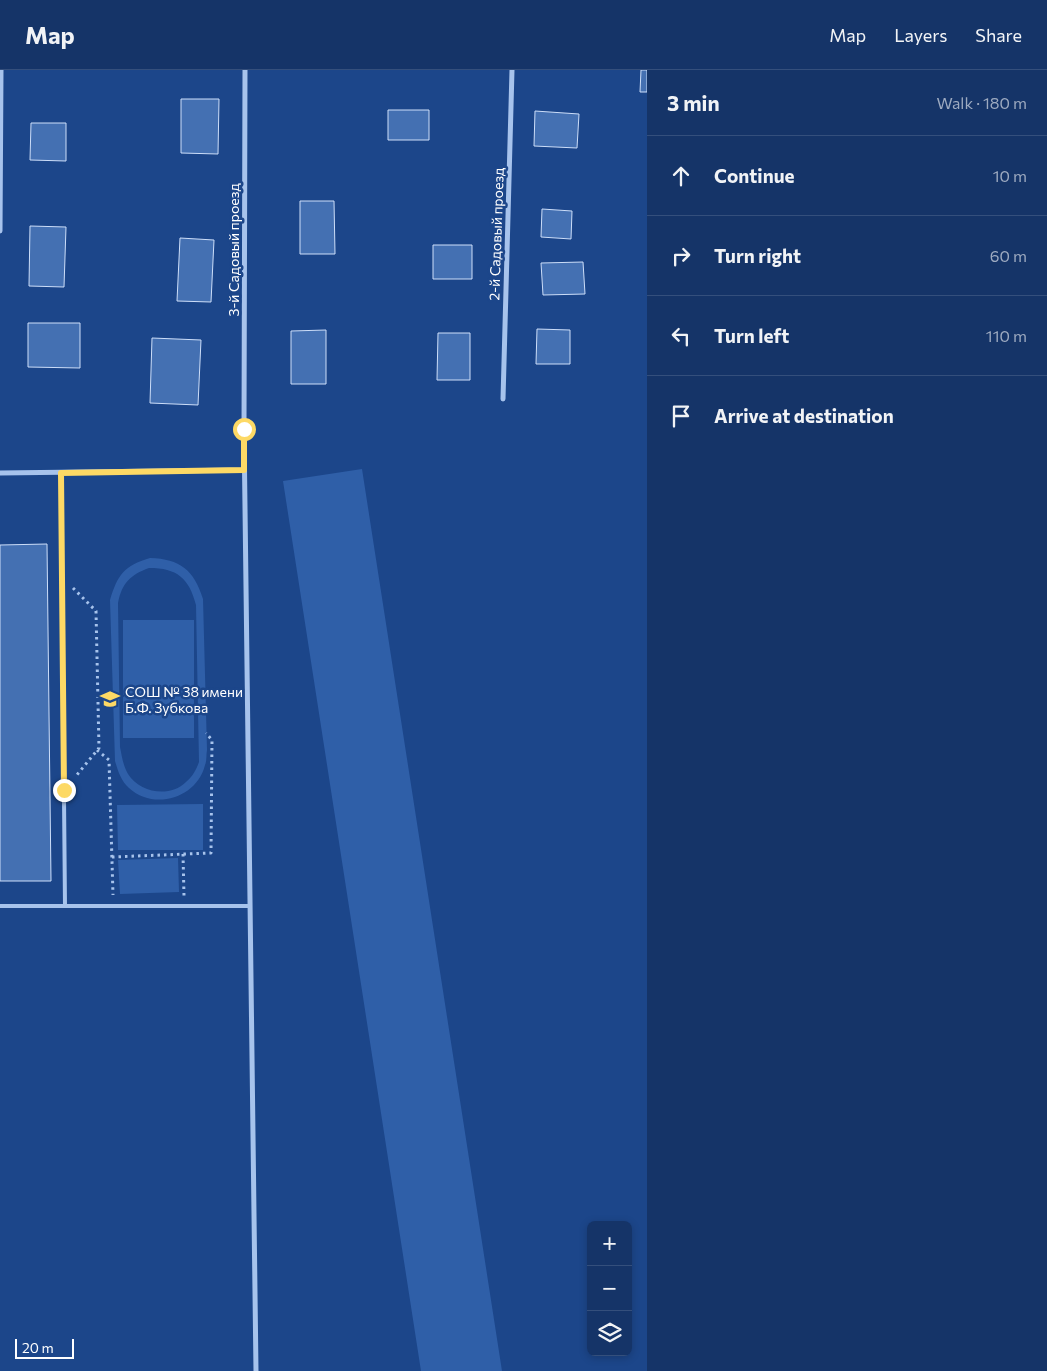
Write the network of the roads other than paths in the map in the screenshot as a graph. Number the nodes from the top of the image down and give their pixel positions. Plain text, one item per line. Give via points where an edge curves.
1 (2, 70) edge
2 (245, 70) edge
3 (512, 70) edge
4 (0, 231) edge
5 (503, 400) dead end
6 (244, 470) junction
7 (61, 473) junction
8 (0, 474) edge
9 (0, 906) edge
10 (65, 906) junction
11 (250, 906) junction
12 (256, 1371) edge

1 - 4 street
2 - 6 street, 3-й Садовый проезд
3 - 5 street, 2-й Садовый проезд
6 - 7 street
6 - 11 street, 3-й Садовый проезд
7 - 8 street
7 - 10 lane
9 - 10 lane
10 - 11 lane
11 - 12 street, 3-й Садовый проезд

